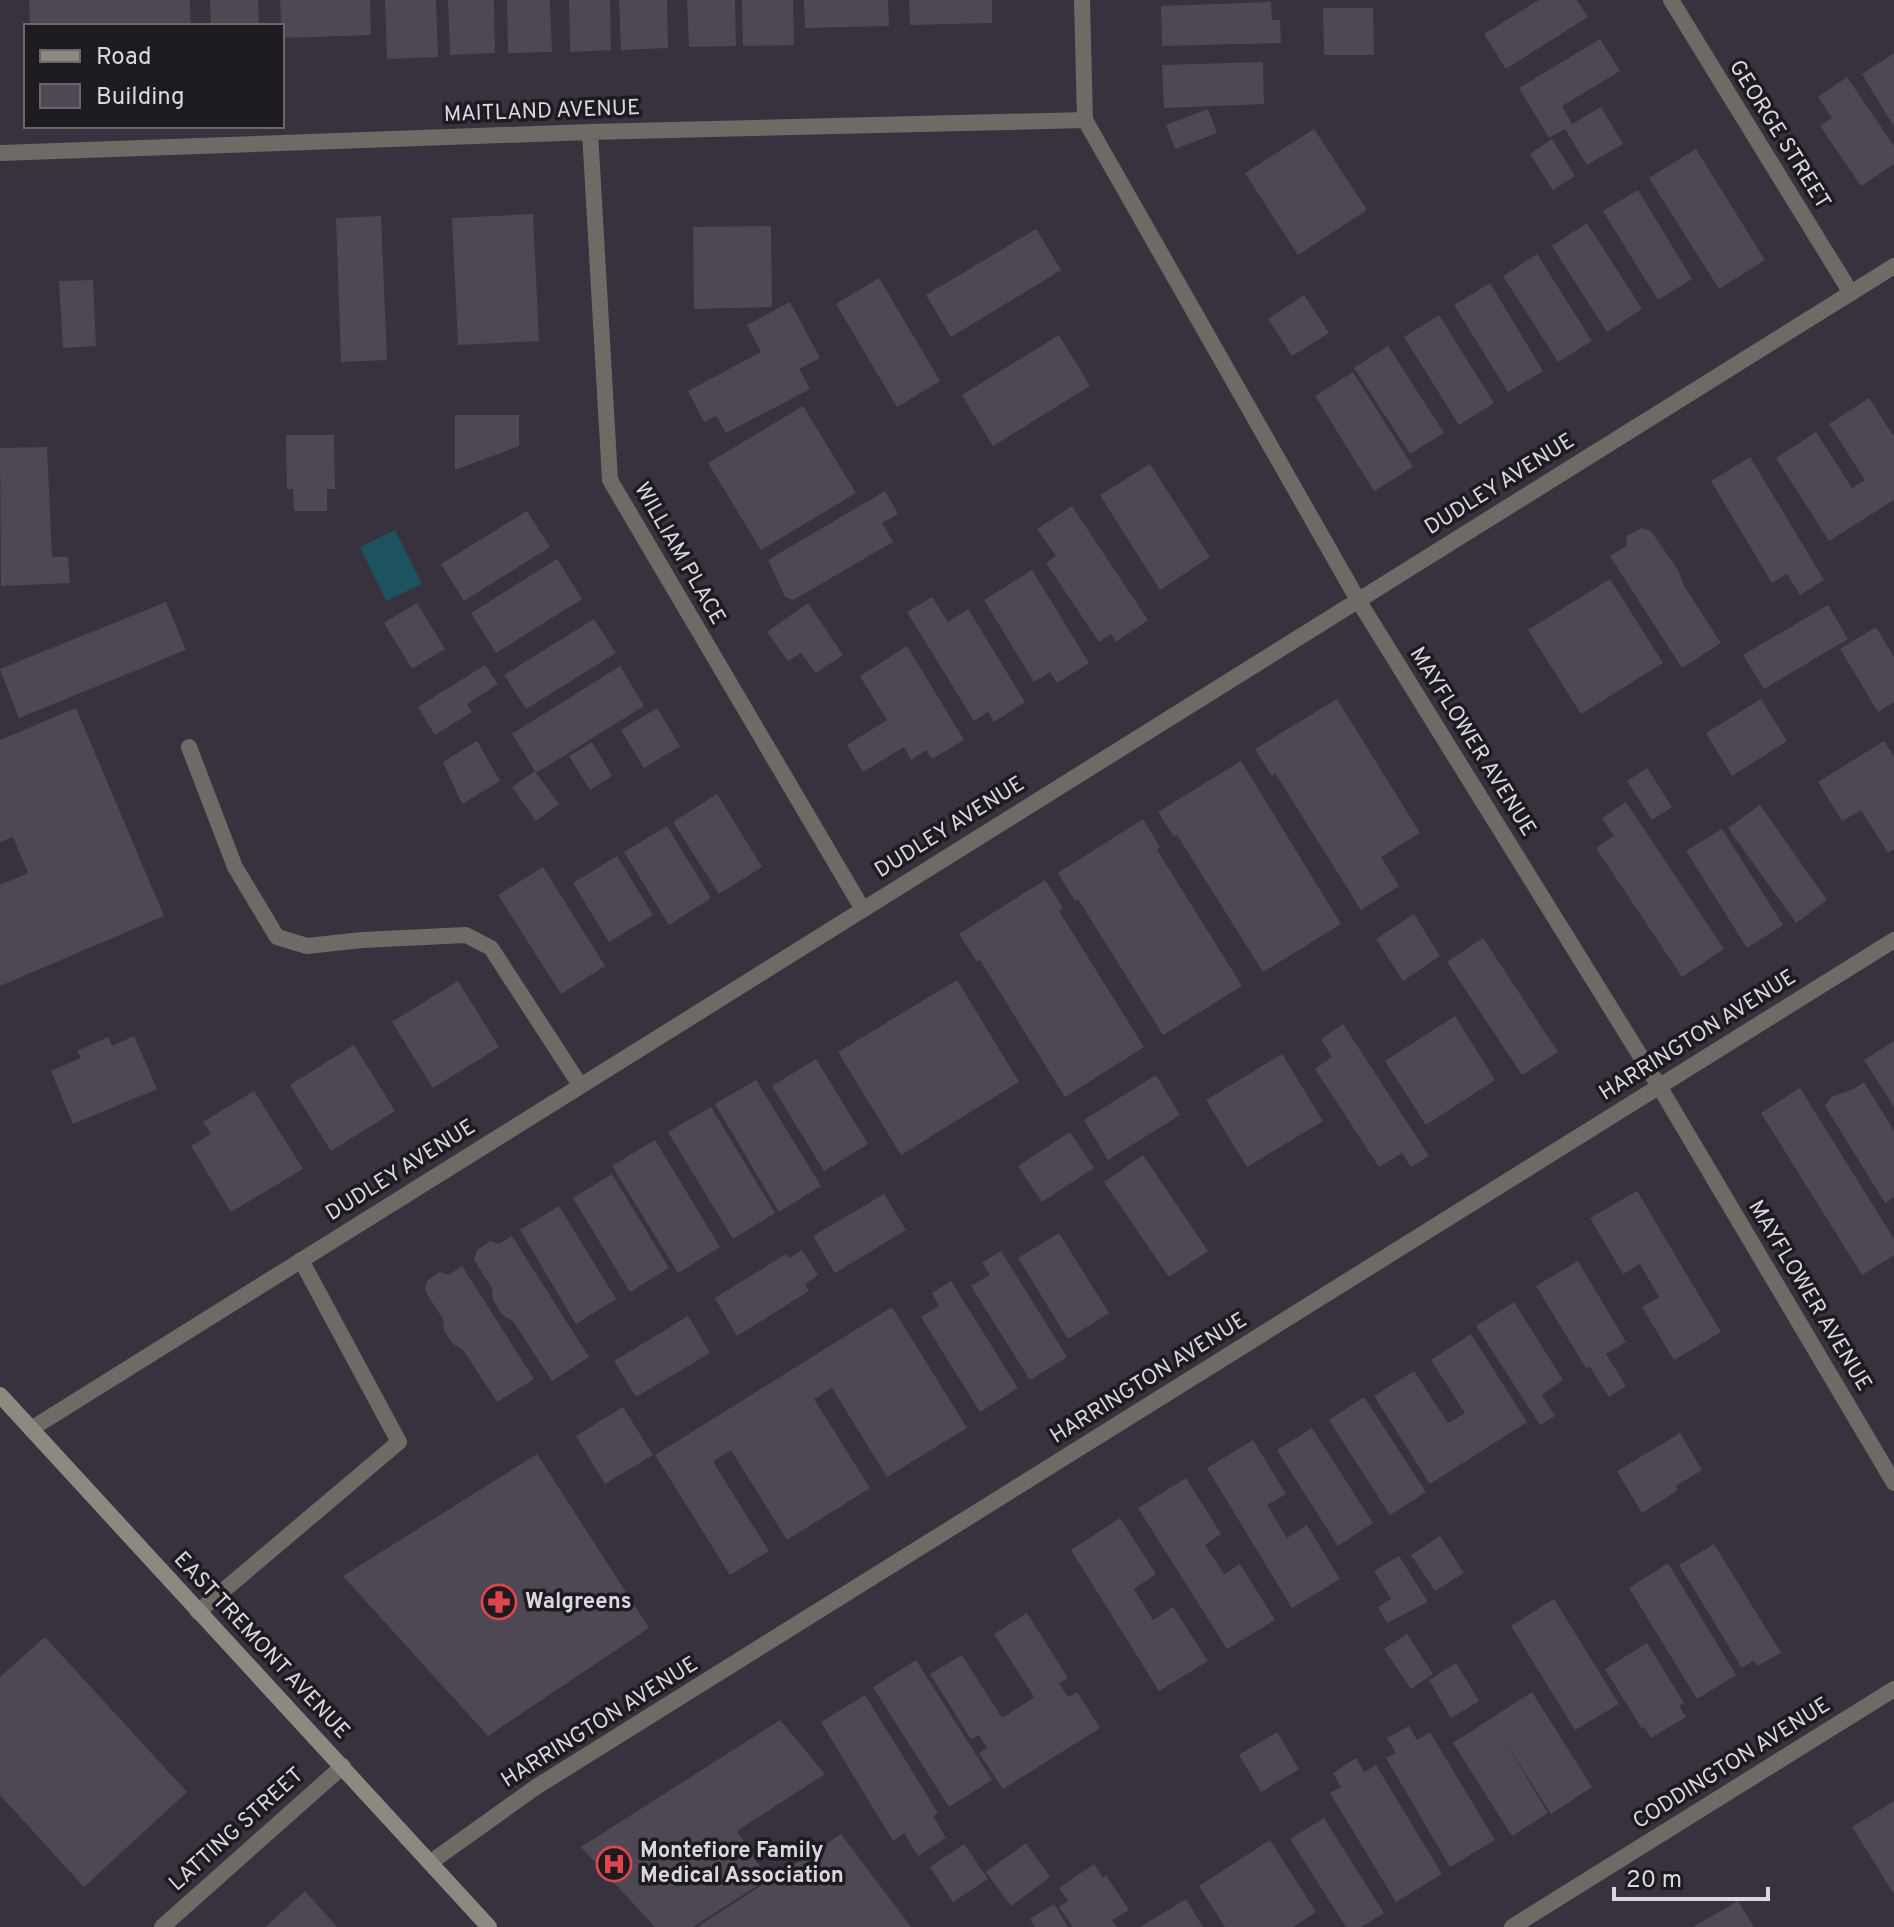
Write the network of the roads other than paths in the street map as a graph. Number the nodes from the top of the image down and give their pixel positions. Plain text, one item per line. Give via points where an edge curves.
1 (1082, 0) edge
2 (1671, 0) edge
3 (1085, 120) junction
4 (590, 132) junction
5 (0, 153) edge
6 (1894, 266) edge
7 (1851, 293) junction
8 (1358, 600) junction
9 (189, 747) dead end
10 (862, 908) junction
11 (1894, 940) edge
12 (580, 1085) junction
13 (1659, 1086) junction
14 (301, 1260) junction
15 (0, 1395) edge
16 (31, 1429) junction
17 (1894, 1483) edge
18 (198, 1612) junction
19 (1894, 1689) edge
20 (343, 1766) junction
21 (431, 1862) junction
22 (162, 1927) edge
23 (489, 1927) edge
24 (1512, 1927) edge

1 - 3 street, MAYFLOWER AVENUE
2 - 7 street, GEORGE STREET
3 - 4 street, MAITLAND AVENUE
3 - 8 street, MAYFLOWER AVENUE
4 - 5 street, MAITLAND AVENUE
4 - 10 street, WILLIAM PLACE via 610,480
6 - 7 street, DUDLEY AVENUE
7 - 8 street, DUDLEY AVENUE
8 - 10 street, DUDLEY AVENUE
8 - 13 street, MAYFLOWER AVENUE
9 - 12 street via 235,867 277,937 307,946 466,935 491,948
10 - 12 street, DUDLEY AVENUE
11 - 13 street, HARRINGTON AVENUE
12 - 14 street, DUDLEY AVENUE
13 - 17 street, MAYFLOWER AVENUE
13 - 21 street, HARRINGTON AVENUE via 536,1787
14 - 16 street, DUDLEY AVENUE
14 - 18 street via 399,1442
15 - 16 main road, EAST TREMONT AVENUE
16 - 18 main road, EAST TREMONT AVENUE
18 - 20 main road, EAST TREMONT AVENUE
19 - 24 street, CODDINGTON AVENUE
20 - 21 main road, EAST TREMONT AVENUE
20 - 22 street, LATTING STREET
21 - 23 main road, EAST TREMONT AVENUE

